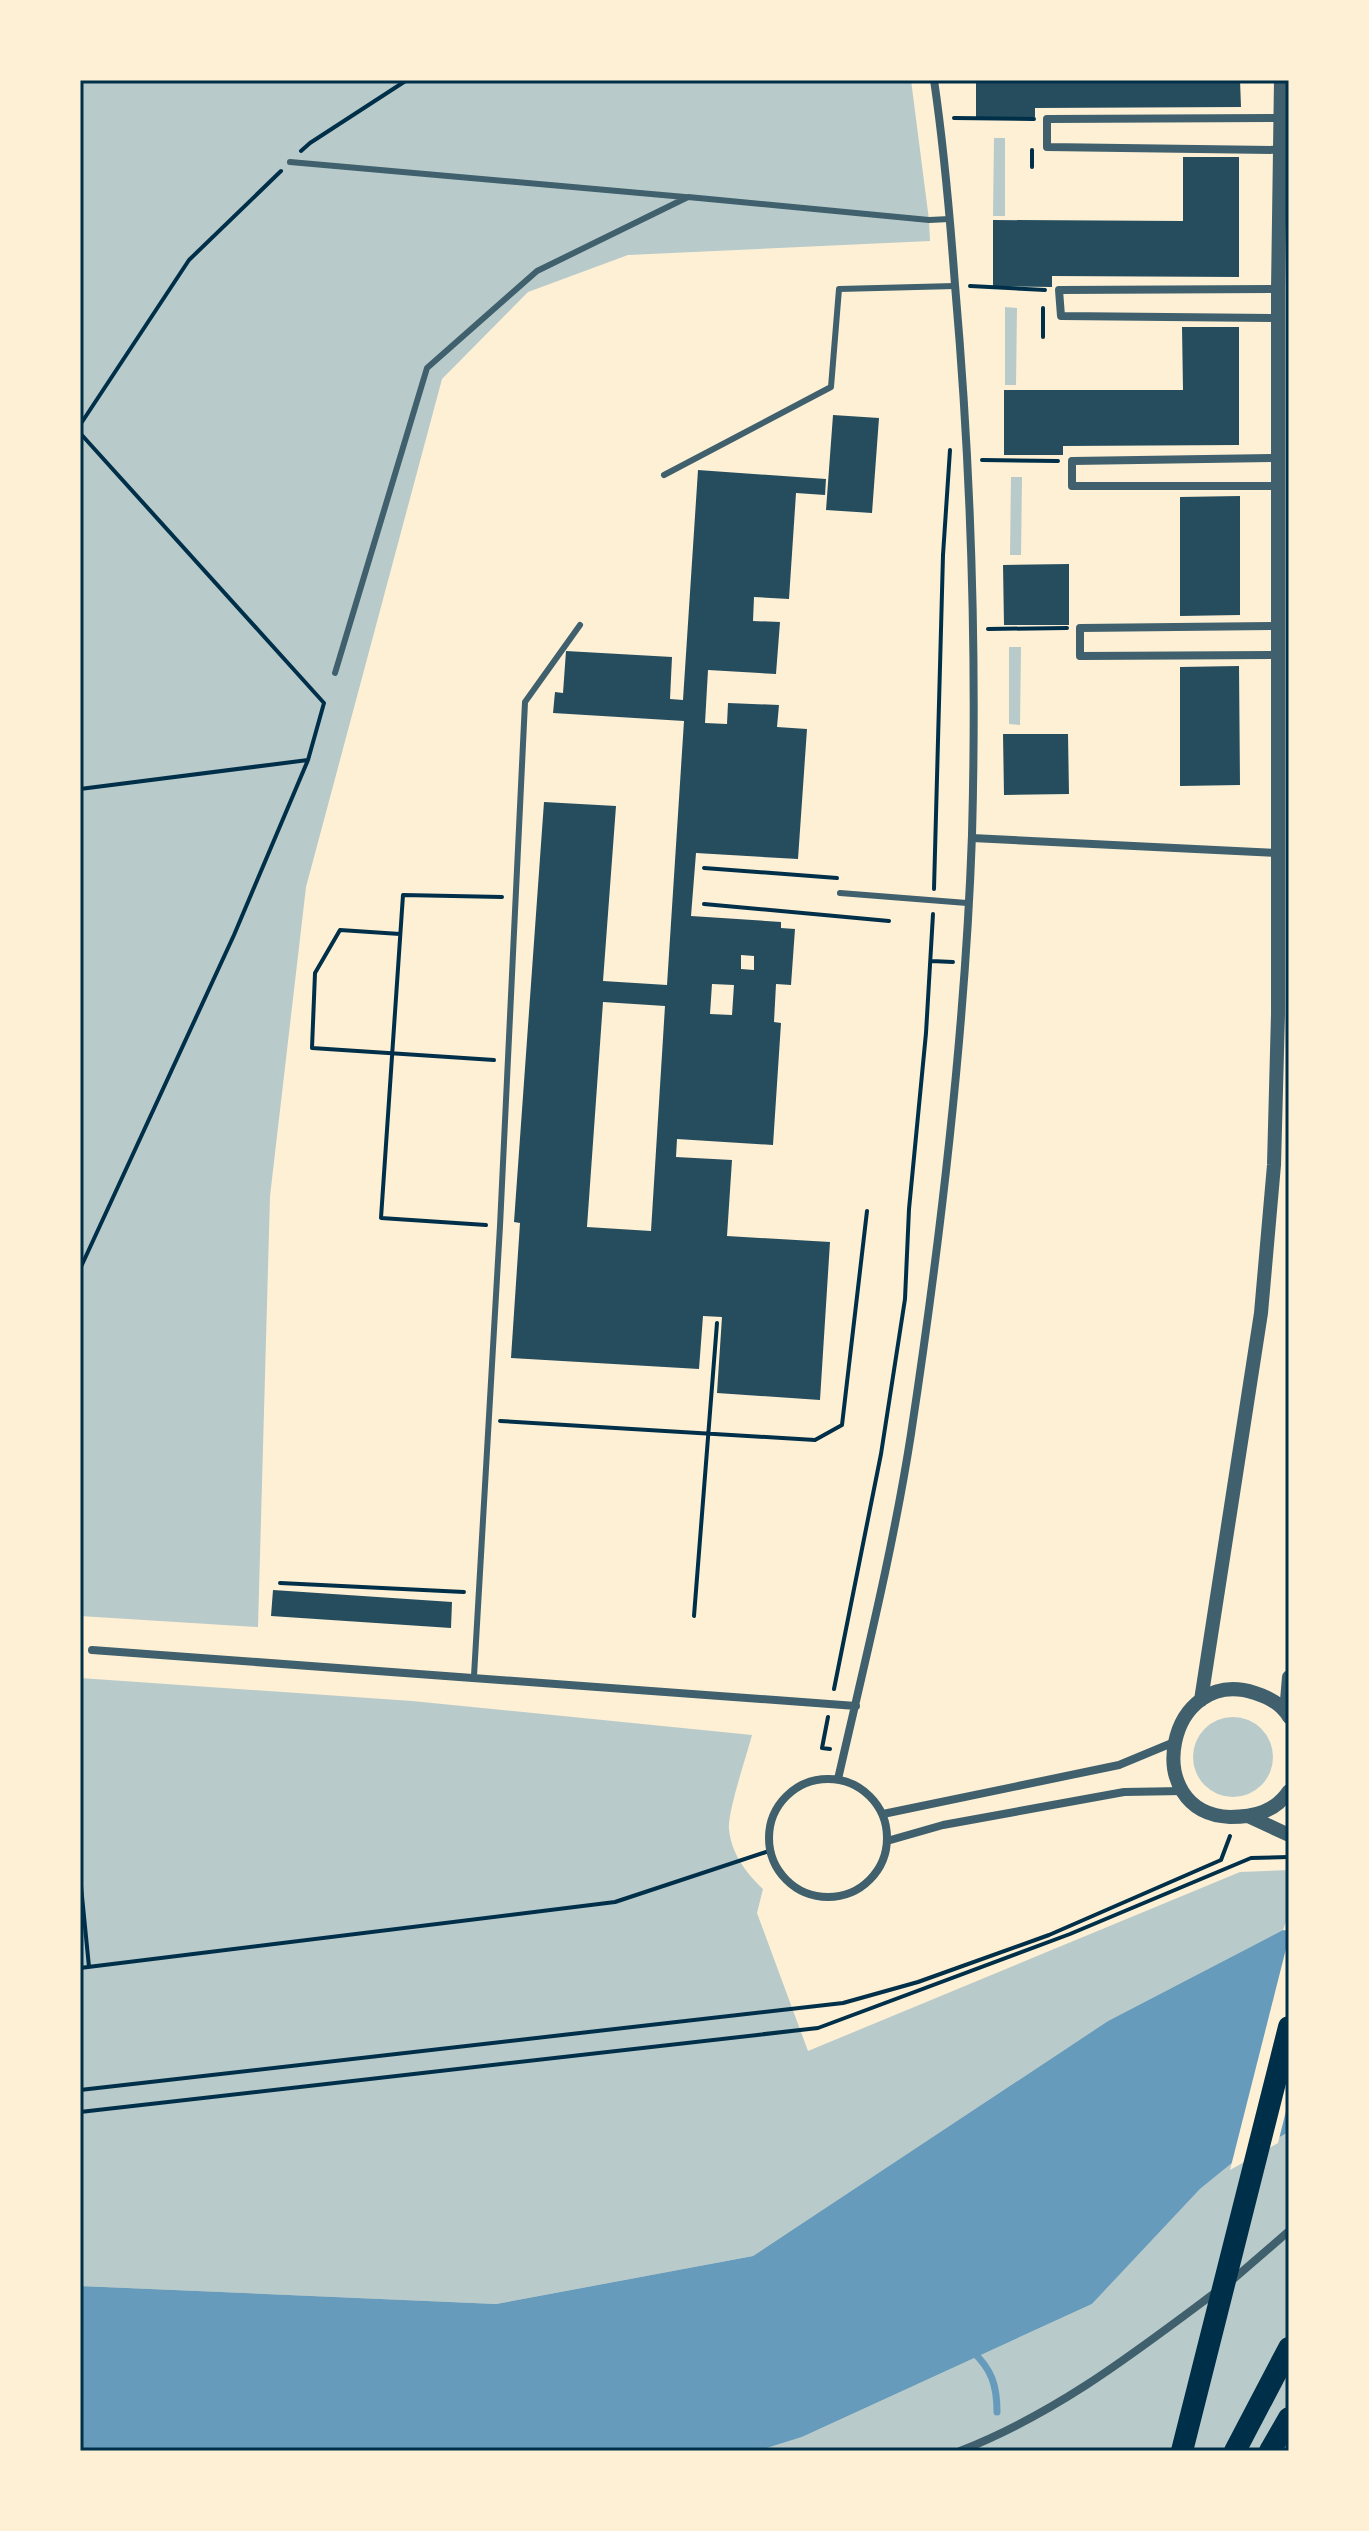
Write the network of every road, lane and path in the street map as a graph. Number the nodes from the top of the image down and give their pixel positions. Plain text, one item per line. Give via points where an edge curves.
1 (407, 80) edge
2 (934, 80) edge
3 (1281, 80) edge
4 (940, 118) junction
5 (1281, 118) junction
6 (1047, 119) junction
7 (1281, 150) junction
8 (290, 162) junction
9 (688, 197) junction
10 (950, 219) junction
11 (955, 286) junction
12 (1278, 289) junction
13 (1059, 290) junction
14 (1043, 305) dead end
15 (1279, 318) junction
16 (1043, 337) dead end
17 (80, 425) edge
18 (80, 433) edge
19 (950, 447) dead end
20 (1278, 458) junction
21 (968, 459) junction
22 (1072, 461) junction
23 (664, 475) dead end
24 (1278, 486) junction
25 (580, 625) dead end
26 (1279, 626) junction
27 (1080, 628) junction
28 (974, 629) junction
29 (1279, 655) junction
30 (335, 673) dead end
31 (308, 760) junction
32 (80, 789) edge
33 (1289, 829) edge
34 (972, 838) junction
35 (1277, 853) junction
36 (704, 868) dead end
37 (1289, 874) edge
38 (841, 878) dead end
39 (840, 893) dead end
40 (516, 898) junction
41 (934, 900) junction
42 (967, 903) junction
43 (704, 904) dead end
44 (889, 921) dead end
45 (401, 934) junction
46 (931, 961) junction
47 (964, 963) junction
48 (392, 1054) junction
49 (508, 1060) junction
50 (867, 1211) dead end
51 (500, 1226) junction
52 (80, 1269) edge
53 (717, 1323) dead end
54 (488, 1420) junction
55 (708, 1435) junction
56 (280, 1583) dead end
57 (479, 1593) junction
58 (694, 1616) dead end
59 (92, 1650) dead end
60 (474, 1676) junction
61 (1289, 1677) edge
62 (1201, 1700) junction
63 (831, 1704) junction
64 (856, 1706) junction
65 (1288, 1714) edge
66 (1172, 1743) junction
67 (844, 1752) junction
68 (838, 1779) junction
69 (1183, 1791) junction
70 (1289, 1791) edge
71 (883, 1814) junction
72 (1250, 1817) junction
73 (1270, 1826) junction
74 (1221, 1834) dead end
75 (1289, 1835) edge
76 (1230, 1836) junction
77 (887, 1841) junction
78 (769, 1851) junction
79 (1289, 1857) edge
80 (80, 1876) edge
81 (89, 1967) junction
82 (80, 1968) edge
83 (1289, 2027) edge
84 (80, 2090) edge
85 (80, 2112) edge
86 (1289, 2231) edge
87 (1289, 2348) edge
88 (1289, 2418) edge
89 (960, 2451) edge
90 (1182, 2451) edge
91 (1235, 2451) edge
92 (1270, 2451) edge

1 - 8 path via 310,143
2 - 4 street
3 - 5 street
4 - 6 path
4 - 10 street
5 - 6 street
5 - 7 street
6 - 7 street via 1047,147
7 - 12 street
8 - 9 lane
8 - 17 path via 189,260
9 - 10 lane
9 - 30 lane via 537,271 427,368
10 - 11 street
11 - 13 path
11 - 21 street
11 - 23 lane via 839,289 831,387
12 - 13 street
12 - 15 street
13 - 15 street via 1061,316
14 - 16 path
15 - 20 street
18 - 31 path via 324,703
19 - 41 path
20 - 22 street
20 - 24 street
21 - 22 path
21 - 28 street
22 - 24 street via 1072,486
24 - 26 street
25 - 40 lane via 525,702
26 - 27 street
26 - 29 street
27 - 28 path
27 - 29 street via 1080,656
28 - 34 street
29 - 35 street
31 - 32 path
31 - 52 path via 234,935
33 - 35 street
34 - 35 street
34 - 42 street
35 - 37 street
35 - 62 street via 1274,1165 1261,1313
36 - 38 path
39 - 41 lane
40 - 45 path via 403,895
40 - 49 lane
41 - 42 lane
41 - 46 path
42 - 47 street
43 - 44 path
45 - 48 path
45 - 48 path via 340,930 315,973 312,1048
46 - 47 path
46 - 63 path via 905,1299 881,1454
47 - 64 street via 949,1148 910,1437
48 - 49 path
48 - 51 path via 381,1218
49 - 51 lane
50 - 55 path via 842,1425 815,1440
51 - 54 lane
53 - 55 path
54 - 55 path
54 - 57 lane
55 - 58 path
56 - 57 path
57 - 60 lane
59 - 60 street
60 - 63 street
61 - 65 street
62 - 65 street via 1223,1691 1246,1690 1268,1697
62 - 66 street via 1182,1718
63 - 64 street
63 - 67 path via 822,1748
64 - 67 street
66 - 69 street via 1173,1768
66 - 71 street via 1119,1765
67 - 68 street
68 - 71 street via 865,1791
68 - 78 street via 815,1779 793,1788 777,1805 768,1827
69 - 72 street via 1217,1816
69 - 77 street via 1124,1792 943,1825
70 - 72 street via 1269,1810
71 - 77 street
72 - 73 street
73 - 75 street
73 - 76 path
74 - 76 path
76 - 84 path via 1221,1860 1064,1929 843,2003
77 - 78 street via 881,1864 866,1883 845,1895 821,1897 798,1890 780,1874
78 - 81 path via 615,1902
79 - 85 path via 1251,1858 1070,1934 818,2028
80 - 81 path
81 - 82 path
83 - 90 highway
86 - 89 street via 1220,2290 1072,2397
87 - 91 highway
88 - 92 highway

